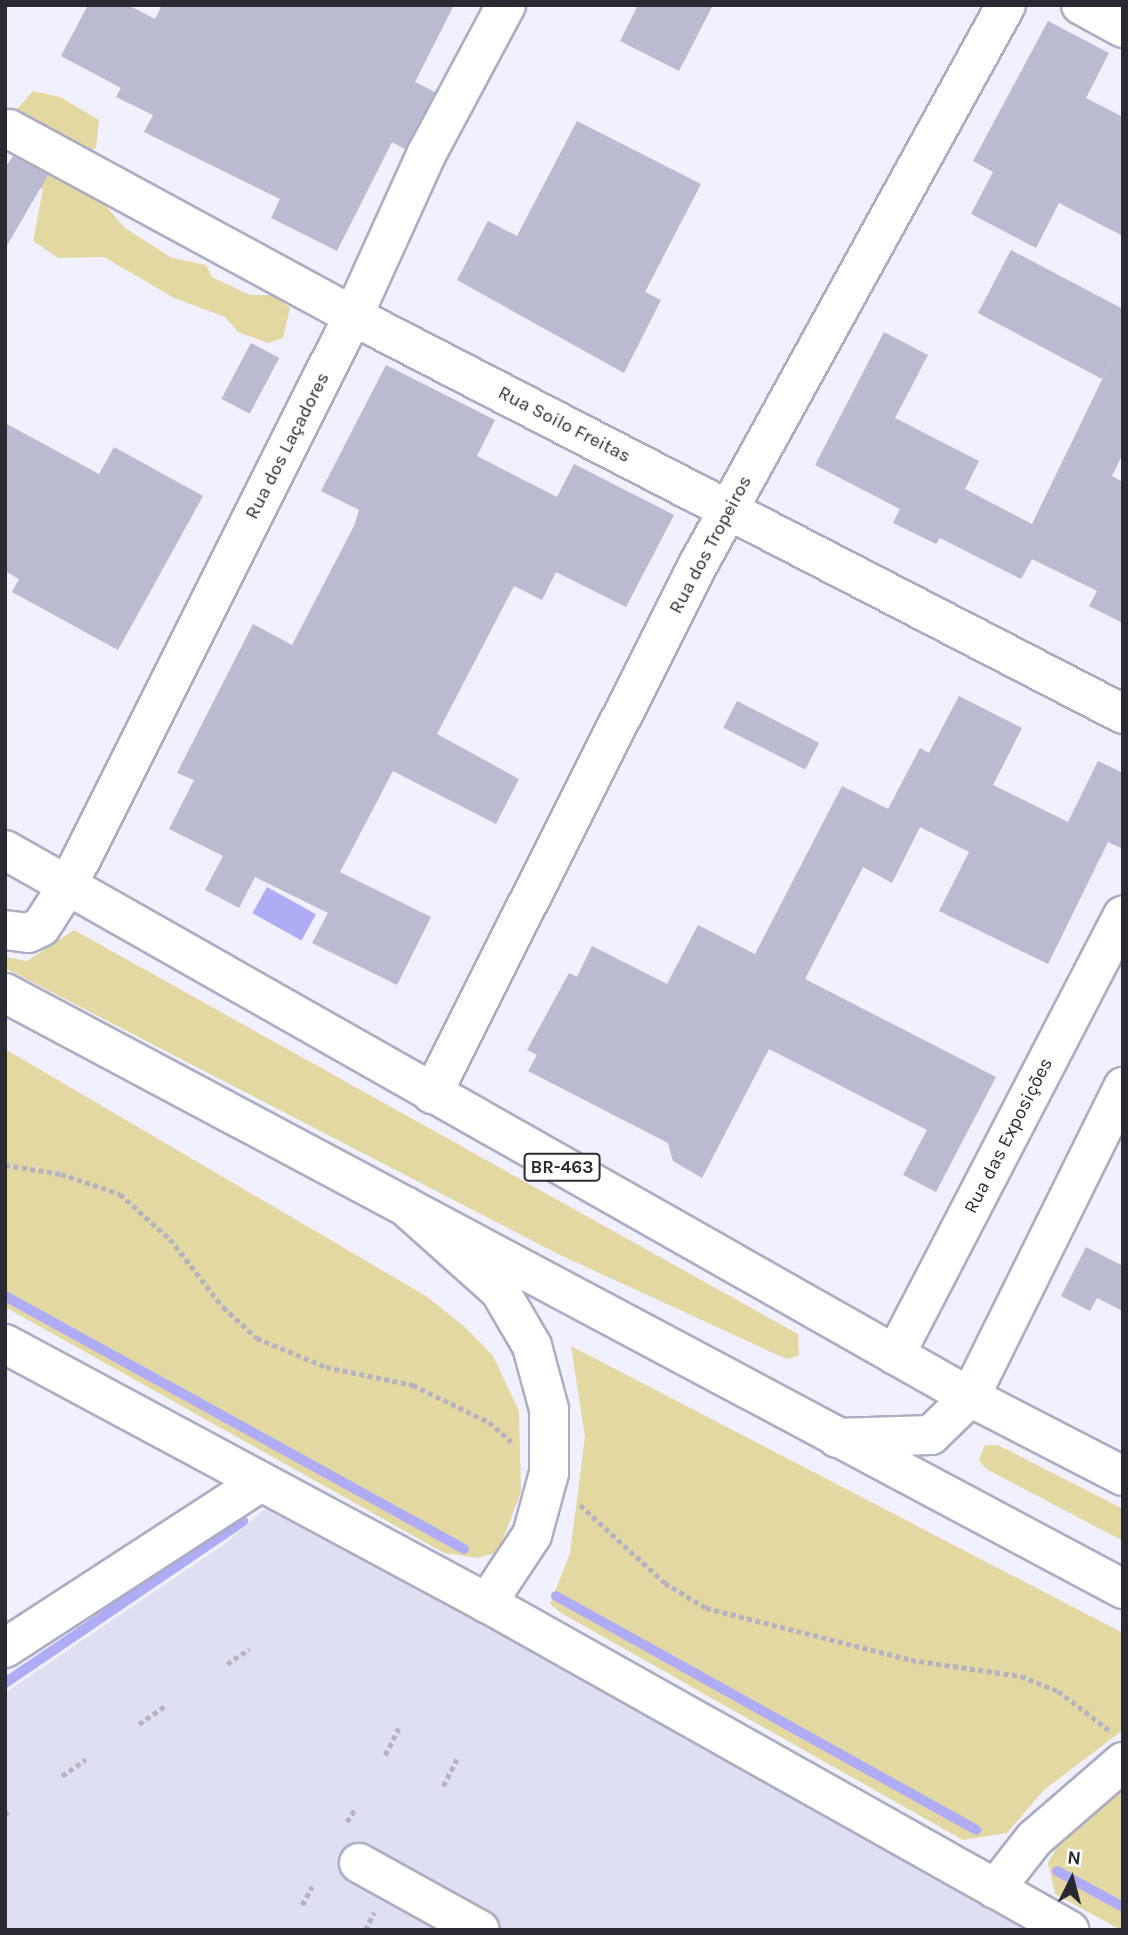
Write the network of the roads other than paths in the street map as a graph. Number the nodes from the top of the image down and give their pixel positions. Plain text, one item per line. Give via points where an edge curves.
1 (506, 5) edge
2 (1006, 5) edge
3 (1081, 5) edge
4 (1123, 28) edge
5 (9, 129) dead end
6 (353, 316) junction
7 (730, 511) junction
8 (1123, 714) edge
9 (5, 850) edge
10 (68, 885) junction
11 (1123, 916) edge
12 (5, 930) edge
13 (5, 993) edge
14 (1123, 1087) edge
15 (432, 1094) junction
16 (405, 1206) junction
17 (5, 1344) edge
18 (895, 1355) junction
19 (970, 1397) junction
20 (828, 1437) junction
21 (1123, 1476) edge
22 (261, 1482) junction
23 (1123, 1589) edge
24 (487, 1604) junction
25 (5, 1648) edge
26 (1123, 1762) edge
27 (359, 1863) dead end
28 (995, 1889) junction
29 (480, 1930) edge
30 (1069, 1930) edge

1 - 6 main road, Rua dos Laçadores via 427,153
2 - 7 main road, Rua dos Tropeiros
3 - 4 main road
5 - 6 main road, Rua Soilo Freitas
6 - 7 main road, Rua Soilo Freitas
6 - 10 main road, Rua dos Laçadores
7 - 8 main road, Rua Soilo Freitas
7 - 15 main road, Rua dos Tropeiros
9 - 10 main road, BR-463
10 - 12 main road, Rua dos Laçadores via 41,927 28,933
10 - 15 main road, BR-463
11 - 18 main road, Rua das Exposições
13 - 16 main road
14 - 19 main road
15 - 18 main road, BR-463
16 - 20 main road
16 - 24 main road via 500,1291 532,1346 549,1409 549,1473 532,1535
17 - 22 main road
18 - 19 main road, BR-463
19 - 20 main road via 931,1435
19 - 21 main road, BR-463
20 - 23 main road
22 - 24 main road
22 - 25 main road
24 - 28 main road
26 - 28 main road via 1090,1784 1034,1839
27 - 29 main road
28 - 30 main road

